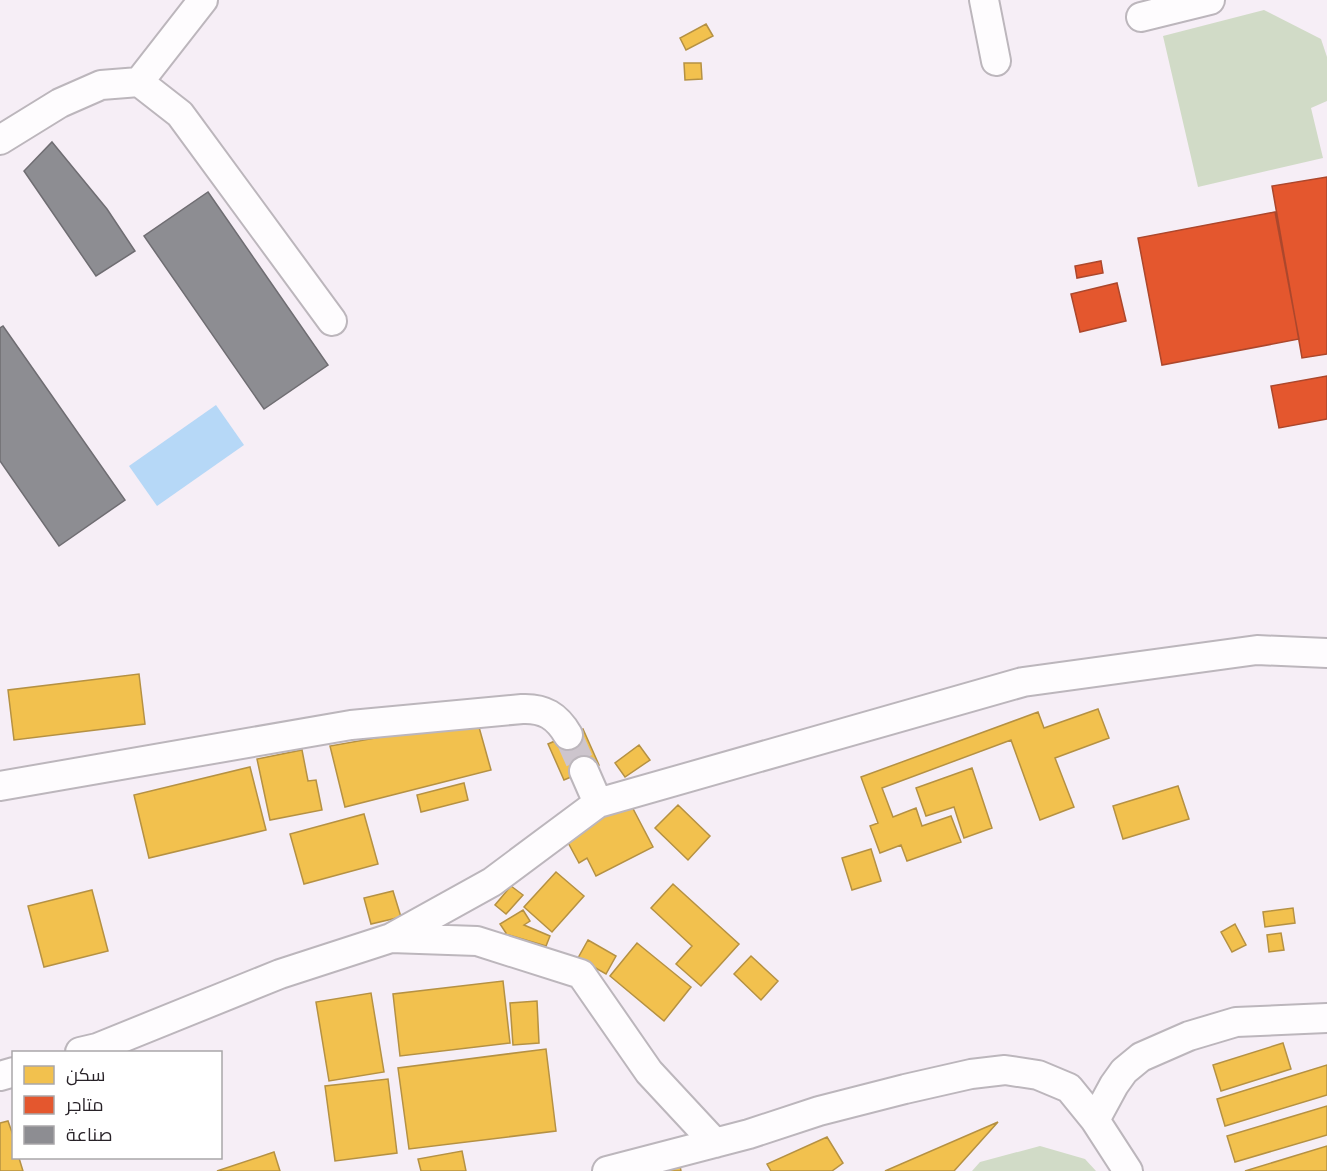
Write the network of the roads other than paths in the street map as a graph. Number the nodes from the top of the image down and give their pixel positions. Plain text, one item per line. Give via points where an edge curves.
1 (203, 0) edge
2 (984, 0) edge
3 (1210, 0) edge
4 (1141, 17) dead end
5 (996, 61) dead end
6 (139, 82) junction
7 (0, 140) edge
8 (332, 321) dead end
9 (1327, 653) edge
10 (568, 735) tunnel mouth
11 (584, 771) tunnel mouth
12 (0, 786) edge
13 (598, 803) junction
14 (391, 938) junction
15 (1327, 1018) edge
16 (87, 1051) edge
17 (1095, 1120) junction
18 (715, 1143) junction
19 (607, 1171) edge
20 (1128, 1171) edge

1 - 6 street
2 - 5 street
3 - 4 street
6 - 7 street via 101,85 60,103
6 - 8 street via 180,114
9 - 13 street via 1257,650 1023,682
10 - 12 street via 550,714 537,708 522,709 351,725
11 - 13 street
13 - 14 street via 492,882
14 - 16 street via 280,974
14 - 18 street via 477,941 581,974 649,1072
15 - 17 street via 1236,1022 1141,1057 1124,1071
17 - 18 street via 1069,1088 1038,1075 1005,1070 905,1089
17 - 20 street
18 - 19 street

